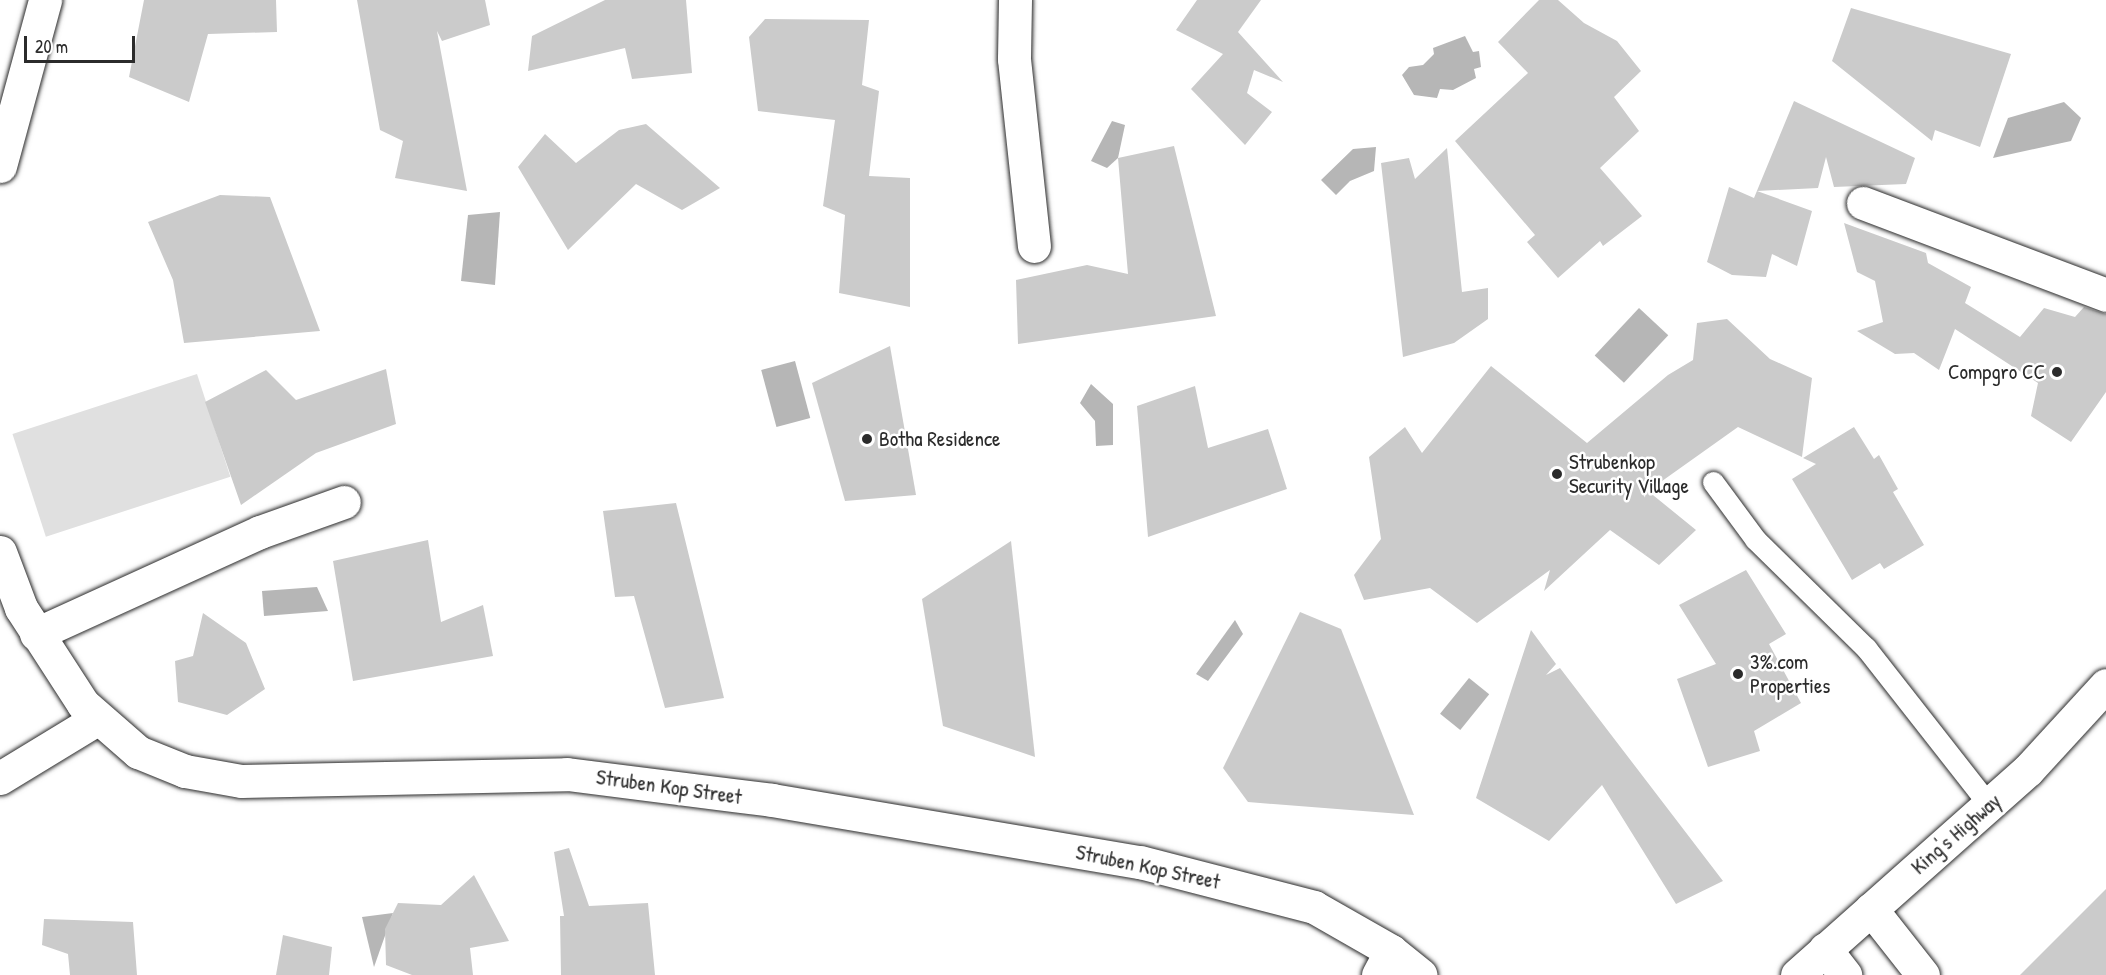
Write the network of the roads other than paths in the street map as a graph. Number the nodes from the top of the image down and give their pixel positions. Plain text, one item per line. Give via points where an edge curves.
1 (45, 0) edge
2 (1015, 0) edge
3 (0, 166) edge
4 (1863, 203) dead end
5 (1034, 246) dead end
6 (2106, 295) edge
7 (1713, 482) dead end
8 (344, 502) dead end
9 (0, 552) edge
10 (36, 634) junction
11 (2106, 685) edge
12 (97, 719) junction
13 (0, 778) edge
14 (1989, 805) junction
15 (1871, 909) junction
16 (1825, 949) junction
17 (1384, 963) edge
18 (1421, 975) edge
19 (1797, 975) edge
20 (1845, 975) edge
21 (1923, 975) edge

1 - 3 street
2 - 5 street via 1014,59
4 - 6 street
7 - 14 lane via 1755,539 1866,648
8 - 10 street via 260,532
9 - 10 street, Struben Kop Street
10 - 12 street, Struben Kop Street via 63,679
11 - 14 street, King's Highway via 2055,744
12 - 13 street
12 - 17 street, Struben Kop Street via 129,747 166,765 241,781 482,773 604,777 1140,862 1314,907
14 - 15 street, King's Highway
15 - 16 street, King's Highway
15 - 21 street
16 - 19 street, King's Highway
16 - 20 street
17 - 18 street, Struben Kop Street

